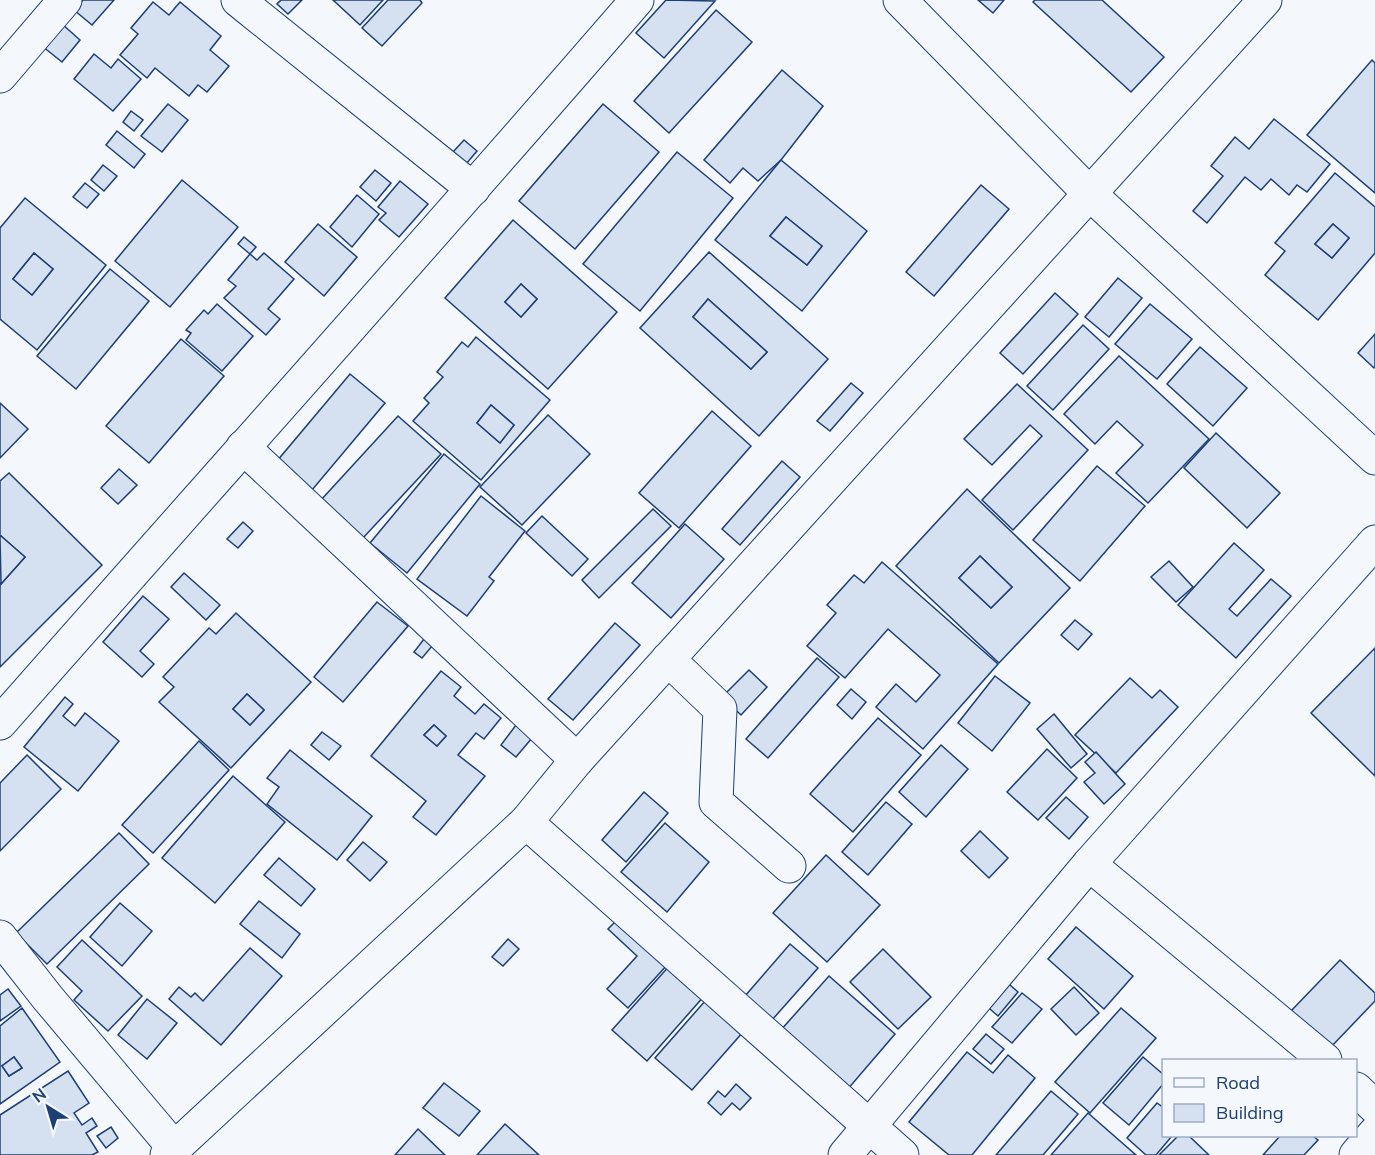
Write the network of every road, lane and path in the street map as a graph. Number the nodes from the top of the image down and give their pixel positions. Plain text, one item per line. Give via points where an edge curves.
1 (65, 0) edge
2 (238, 0) edge
3 (637, 0) edge
4 (900, 0) edge
5 (1265, 0) edge
6 (0, 76) edge
7 (473, 189) junction
8 (1089, 194) junction
9 (243, 447) junction
10 (1375, 458) edge
11 (1375, 542) edge
12 (668, 659) junction
13 (0, 723) edge
14 (577, 760) junction
15 (526, 822) junction
16 (1089, 864) junction
17 (789, 866) dead end
18 (0, 937) edge
19 (1324, 1059) edge
20 (1357, 1090) edge
21 (1375, 1107) edge
22 (869, 1125) junction
23 (1375, 1133) edge
24 (171, 1152) edge
25 (845, 1155) edge
26 (902, 1155) edge
27 (1356, 1155) edge

1 - 6 street
2 - 7 street
3 - 7 street
4 - 8 street
5 - 8 street
7 - 9 street
8 - 10 street
8 - 12 street
9 - 13 street
9 - 14 street
11 - 16 street
12 - 14 street
12 - 17 street via 720,709 716,802
14 - 15 street
15 - 22 street
15 - 24 street
16 - 19 street
16 - 22 street
18 - 24 street
20 - 21 street
22 - 25 street
22 - 26 street
23 - 27 street

